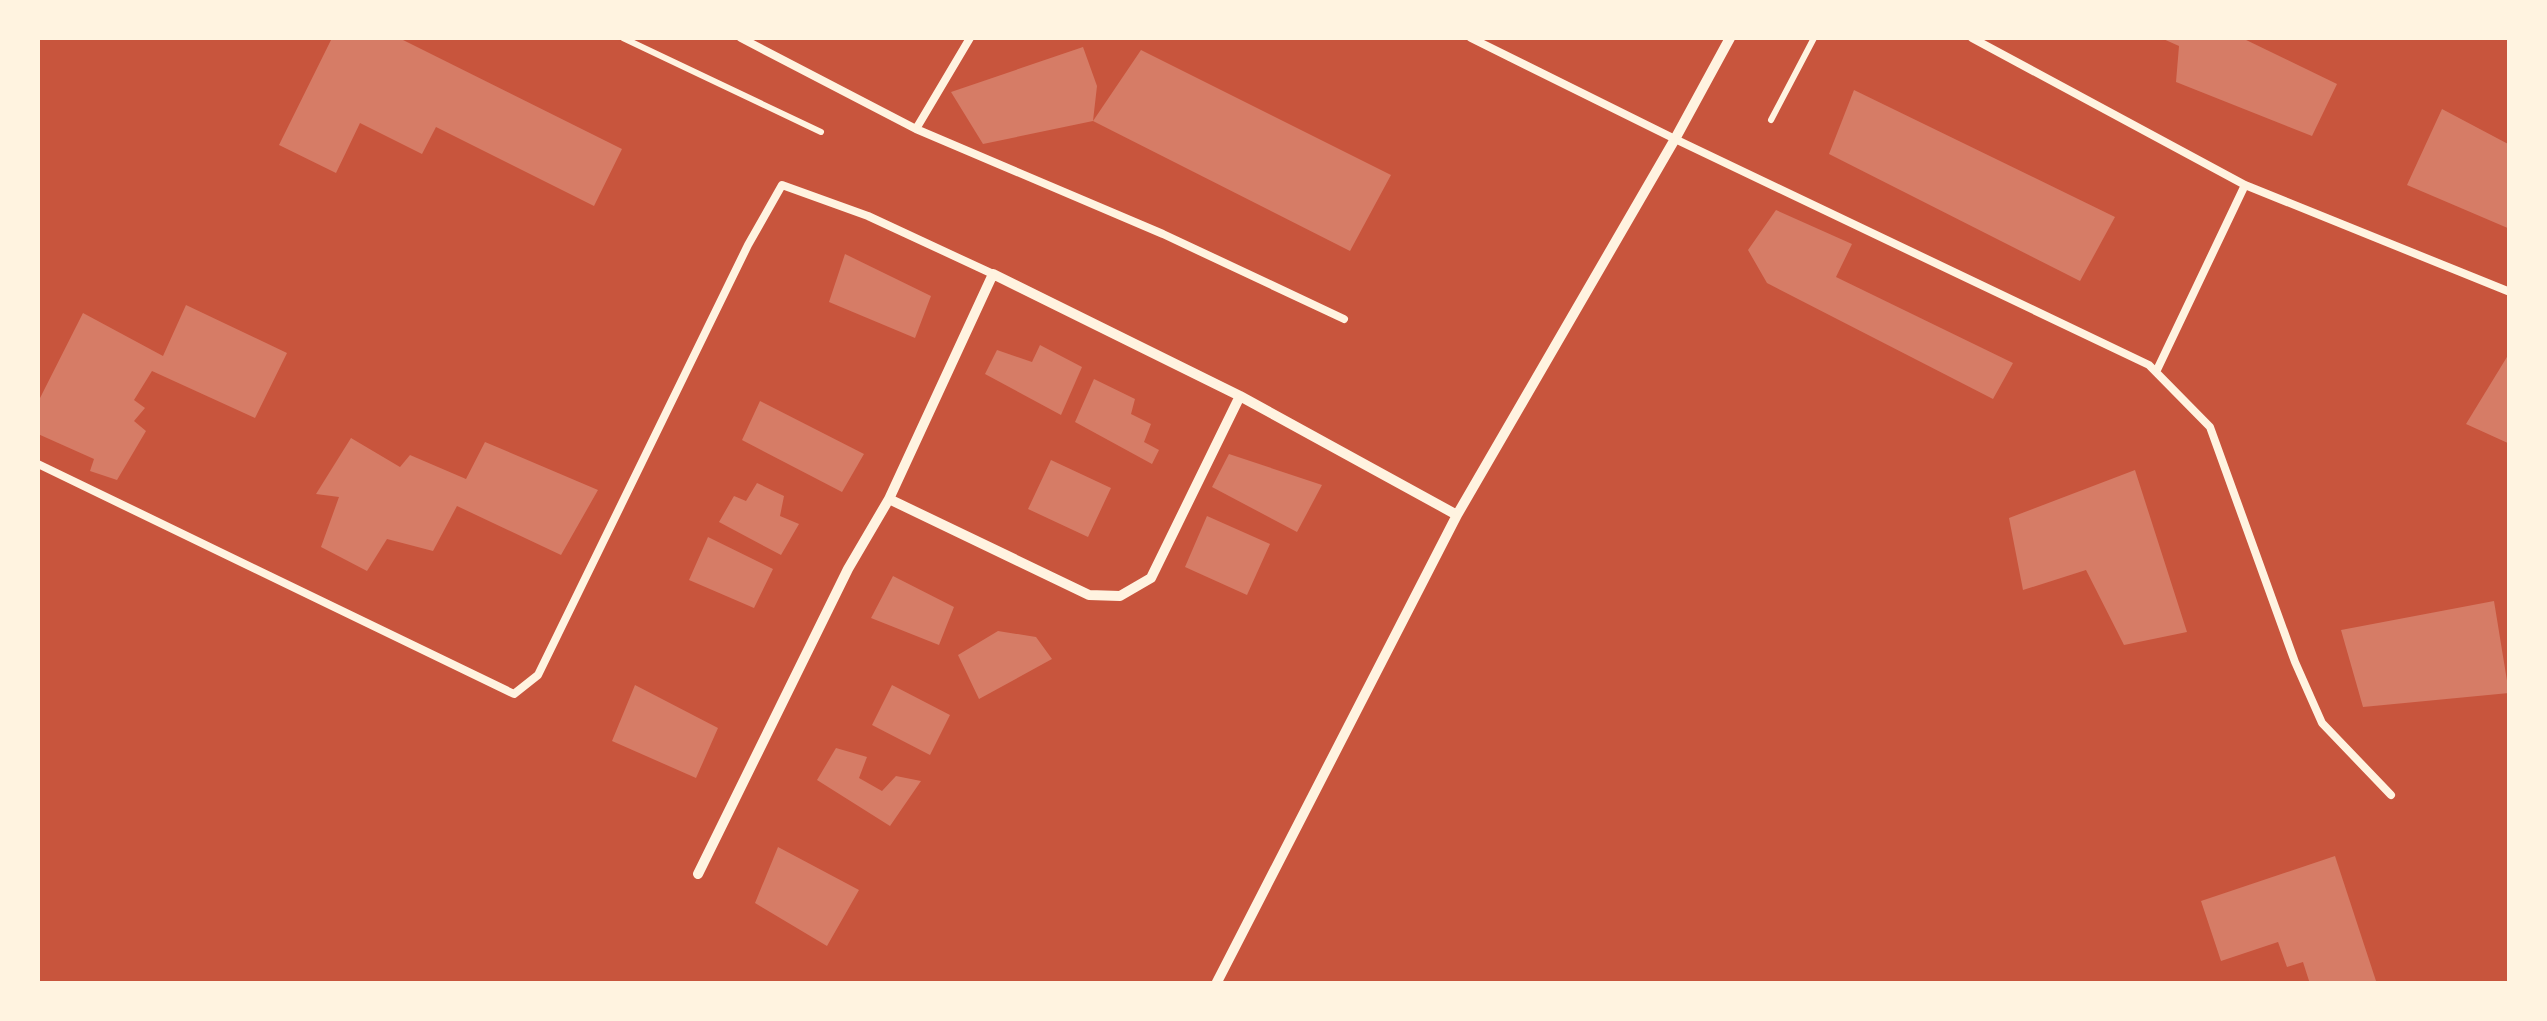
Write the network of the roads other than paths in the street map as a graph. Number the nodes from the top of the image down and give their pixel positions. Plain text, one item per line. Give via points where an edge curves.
1 (741, 38) edge
2 (970, 38) edge
3 (1471, 38) edge
4 (1730, 38) edge
5 (1972, 38) edge
6 (916, 129) junction
7 (1676, 139) junction
8 (2245, 186) junction
9 (994, 274) junction
10 (2510, 292) edge
11 (1344, 319) dead end
12 (2156, 372) junction
13 (1240, 396) junction
14 (38, 464) edge
15 (889, 499) junction
16 (1457, 515) junction
17 (2391, 795) dead end
18 (698, 874) dead end
19 (1216, 984) edge

1 - 6 lane
2 - 6 lane
3 - 7 lane
4 - 7 street
5 - 8 lane
6 - 11 lane
7 - 12 lane
7 - 16 street
8 - 10 lane
8 - 12 lane
9 - 13 street
9 - 14 lane via 782,185 538,675 514,694
9 - 15 street
12 - 17 lane via 2210,427 2322,723
13 - 15 street via 1151,578 1120,596 1089,595
13 - 16 street
15 - 18 street
16 - 19 street

